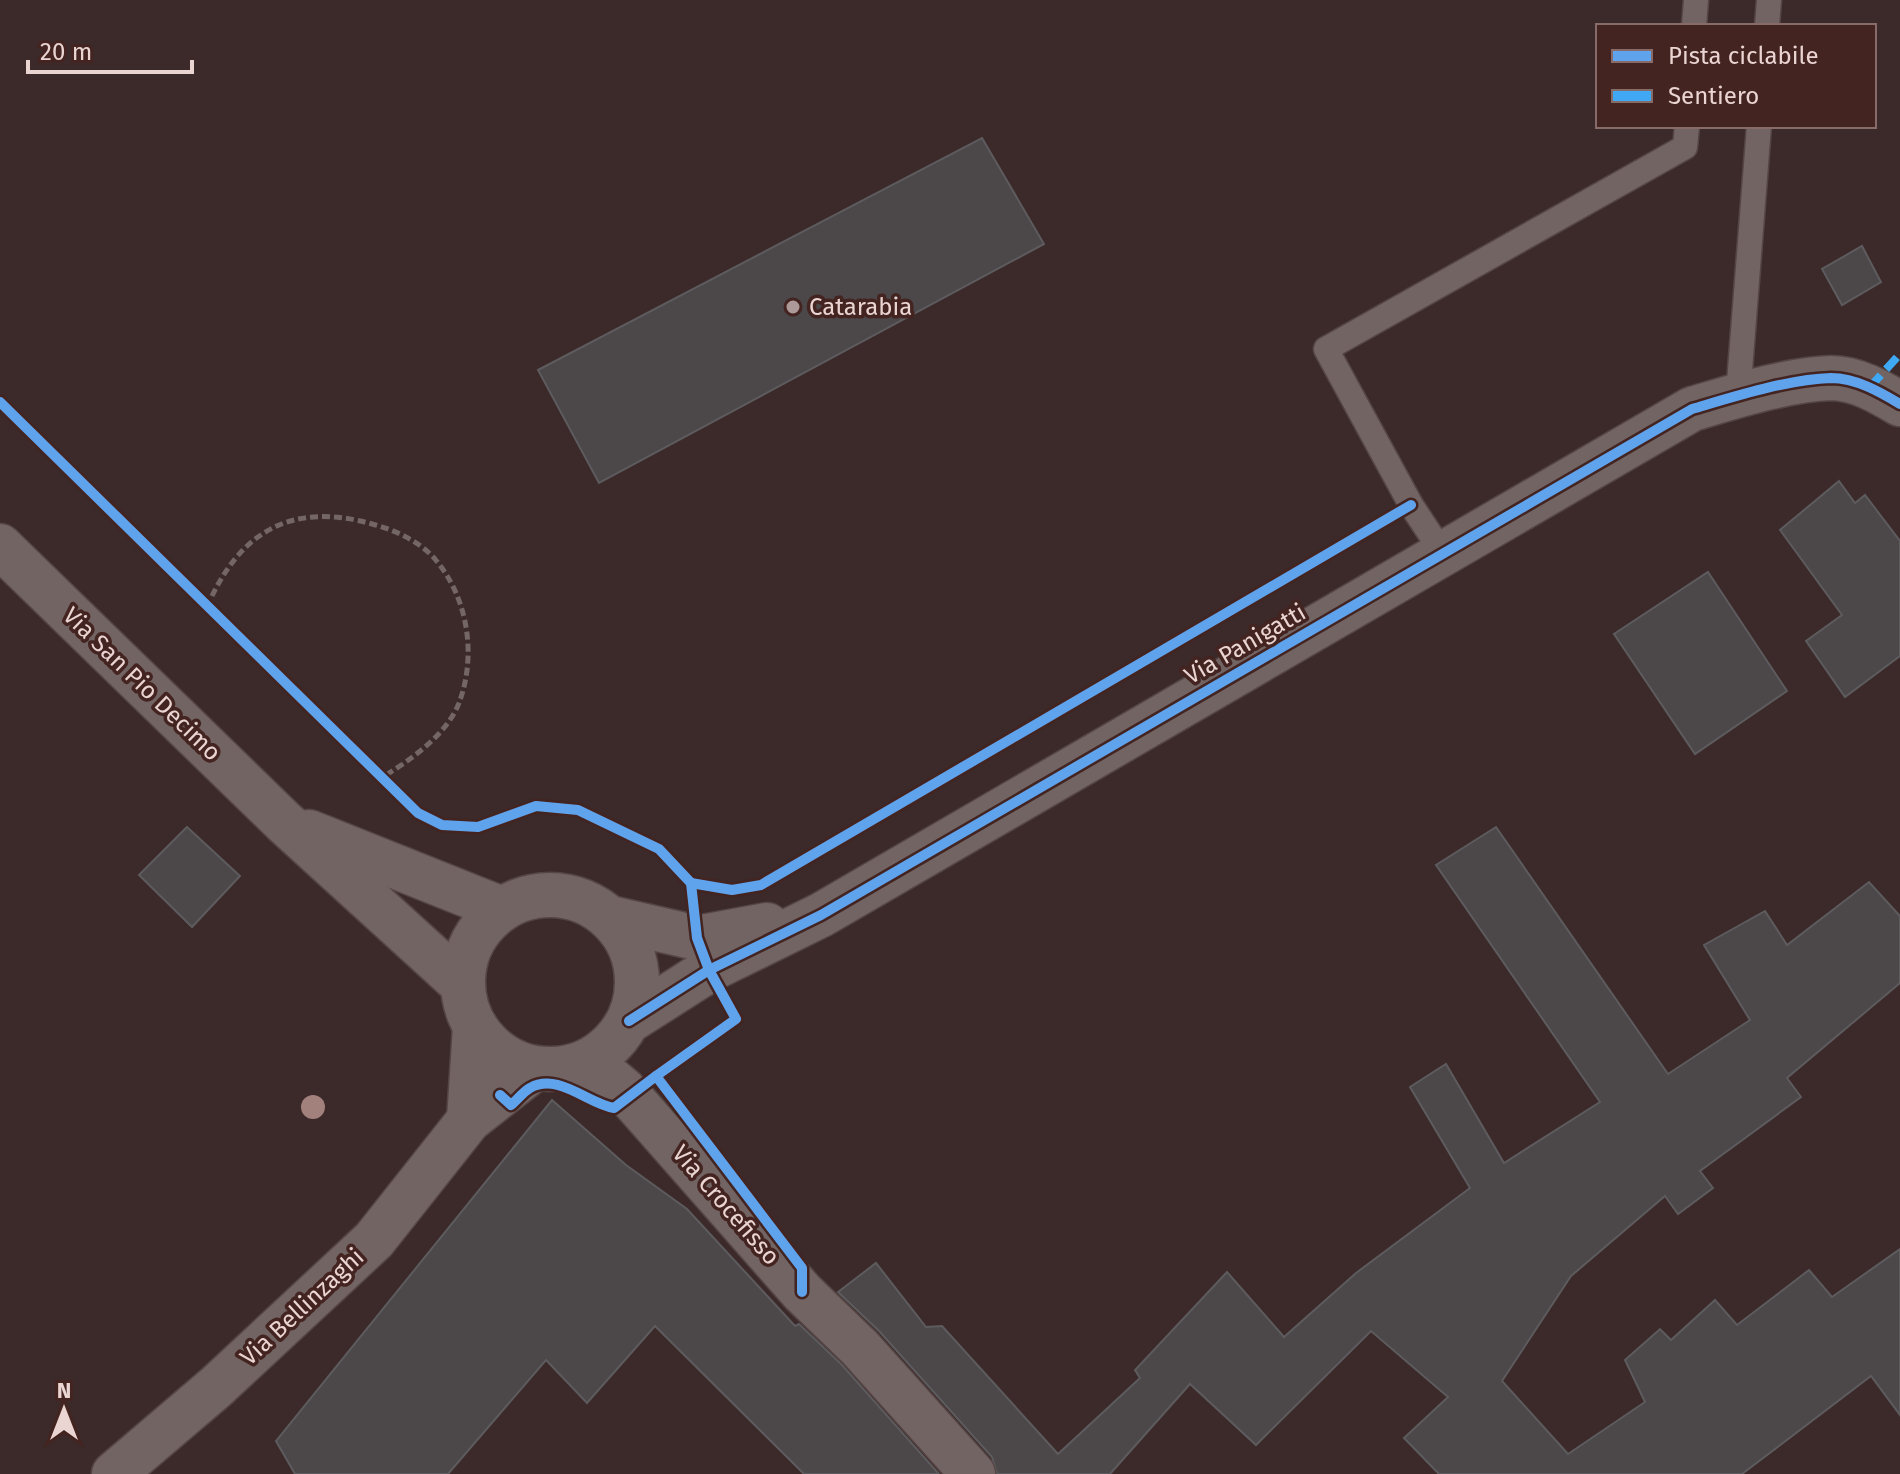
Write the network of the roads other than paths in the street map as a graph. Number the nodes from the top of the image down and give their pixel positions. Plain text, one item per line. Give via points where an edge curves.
1 (1696, 0) edge
2 (1769, 0) edge
3 (1694, 24) edge
4 (1767, 24) edge
5 (1687, 128) edge
6 (1759, 128) edge
7 (1738, 396) junction
8 (1900, 404) edge
9 (0, 546) edge
10 (1442, 552) junction
11 (284, 822) junction
12 (502, 909) junction
13 (821, 915) junction
14 (610, 918) junction
15 (463, 985) junction
16 (629, 1021) junction
17 (475, 1027) junction
18 (548, 1069) junction
19 (469, 1120) junction
20 (114, 1474) edge
21 (973, 1474) edge

1 - 3 lane
2 - 4 lane
5 - 10 lane via 1685,147 1326,349
6 - 7 lane
7 - 8 street, Via Panigatti via 1833,378 1870,387
7 - 10 street, Via Panigatti via 1692,409
9 - 11 street, Via San Pio Decimo
10 - 13 street, Via Panigatti
11 - 12 street, Via San Pio Decimo
11 - 15 street, Via San Pio Decimo
12 - 14 street via 529,898 559,895 587,903
12 - 15 street via 467,955
13 - 14 street via 697,938
13 - 16 street, Via Panigatti via 709,970
14 - 16 street via 627,940 637,967 637,995
15 - 17 street
16 - 18 street via 612,1044 589,1060
17 - 18 street via 506,1058
17 - 19 street
18 - 19 street, Via Bellinzaghi
18 - 21 street, Via Crocefisso via 605,1074 624,1090 802,1292
19 - 20 street, Via Bellinzaghi via 374,1240

